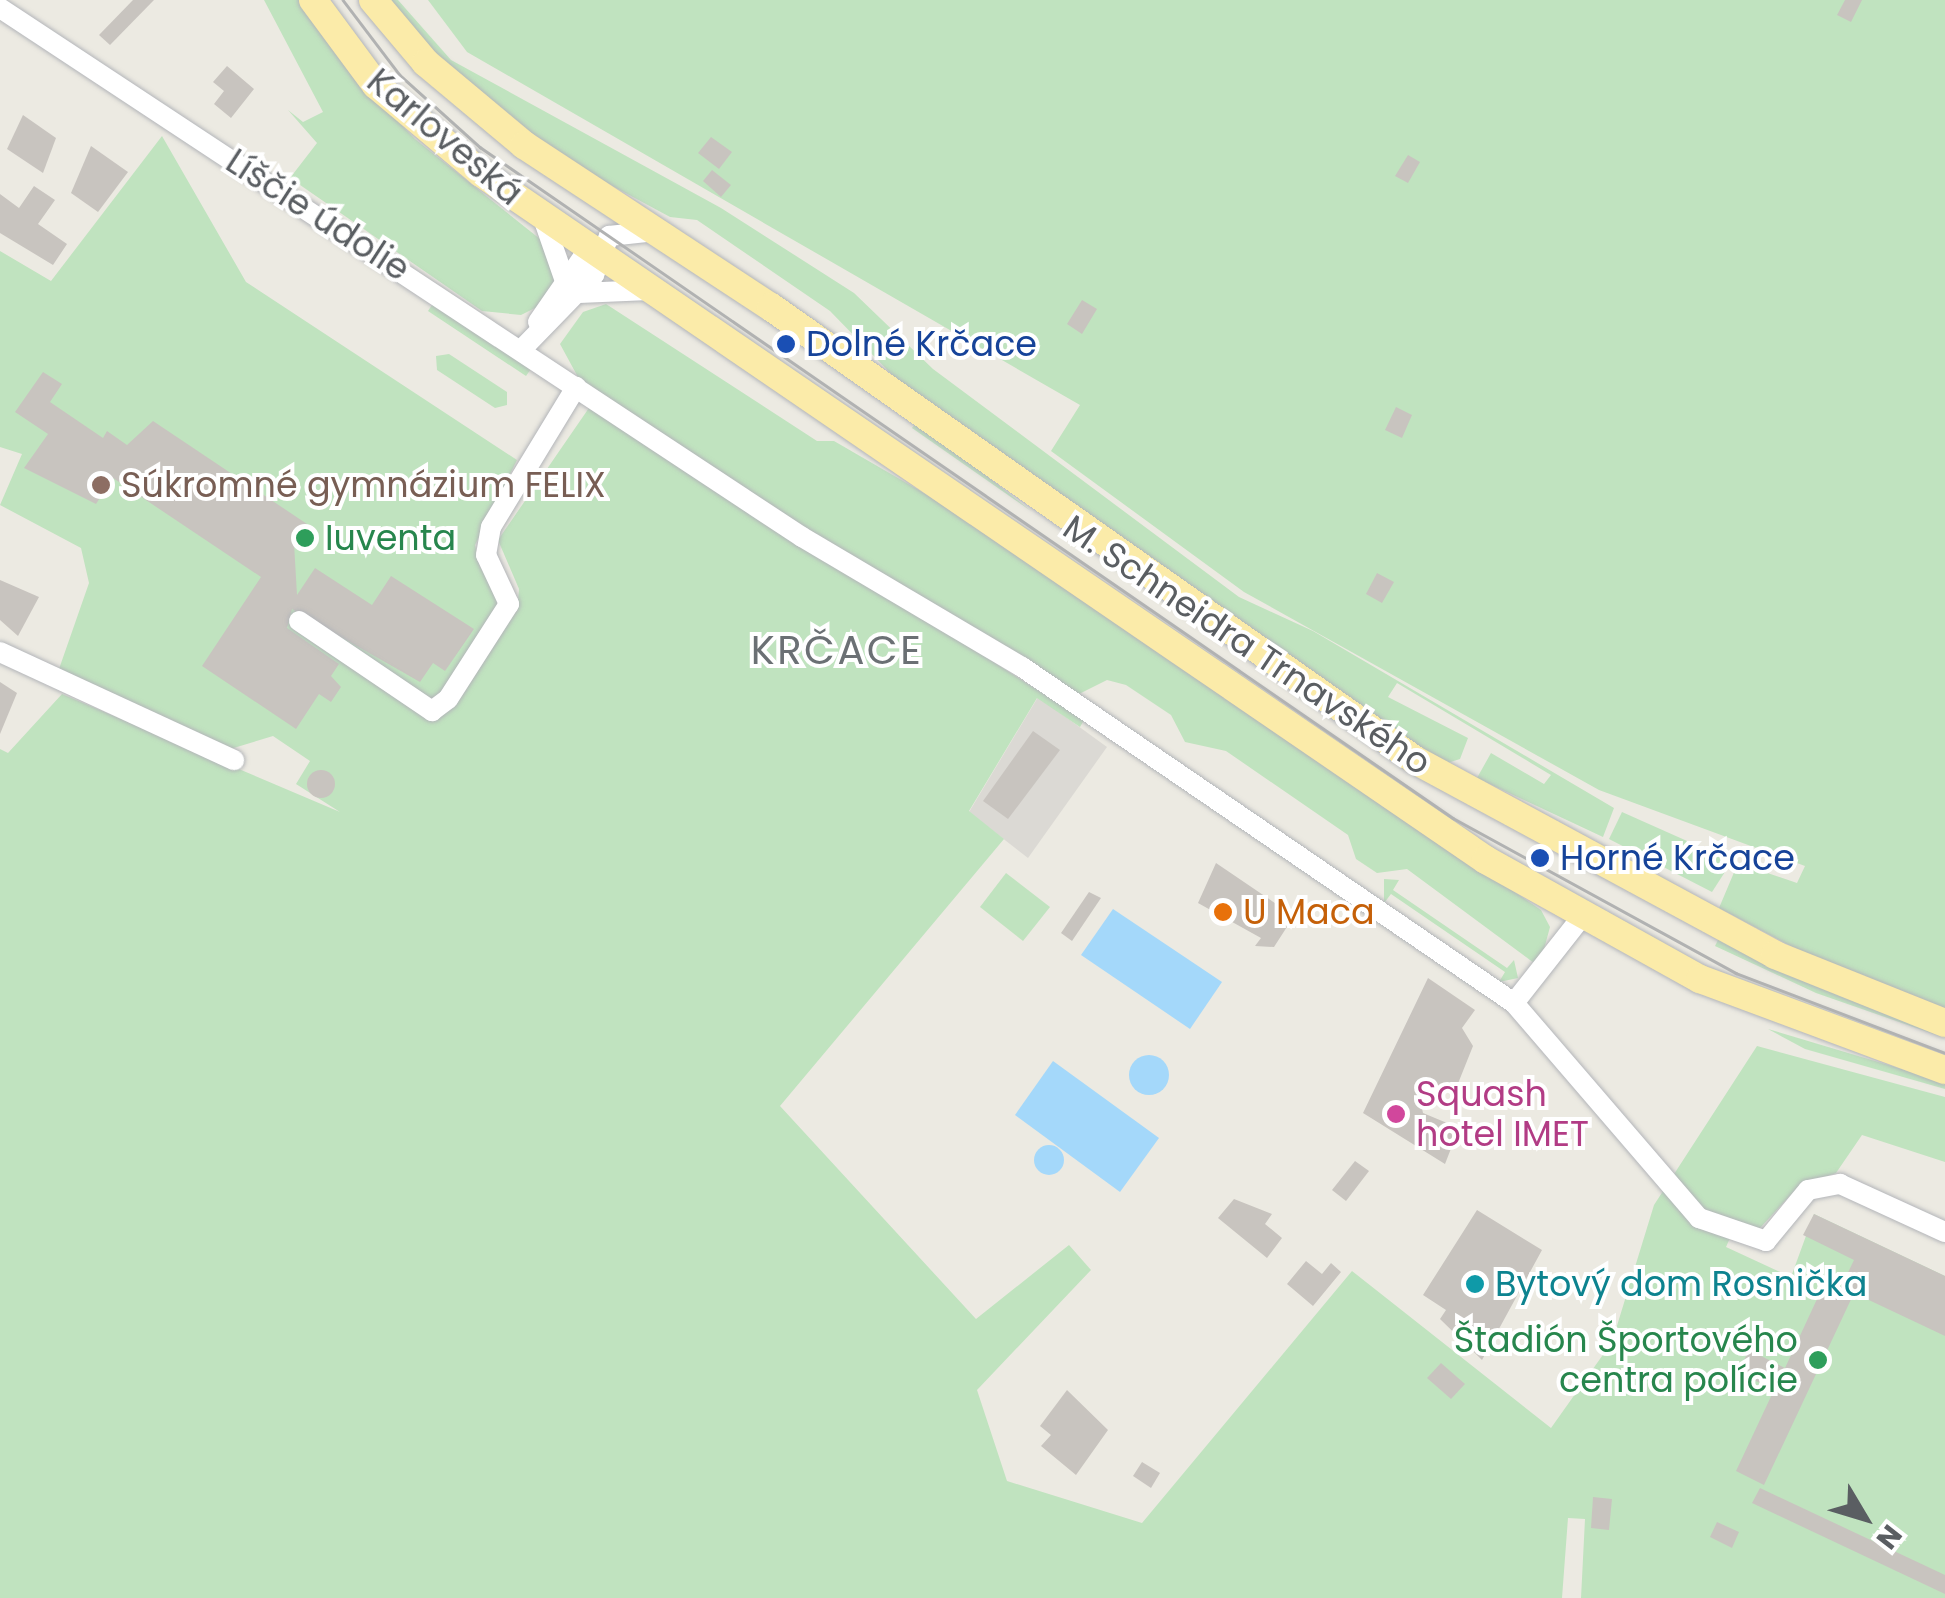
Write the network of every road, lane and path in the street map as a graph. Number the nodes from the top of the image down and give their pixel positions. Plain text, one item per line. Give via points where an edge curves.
1 (313, 0) edge
2 (374, 0) edge
3 (0, 8) edge
4 (594, 191) junction
5 (542, 216) junction
6 (658, 231) junction
7 (603, 245) junction
8 (571, 287) junction
9 (650, 290) junction
10 (522, 348) junction
11 (576, 387) junction
12 (298, 621) dead end
13 (0, 652) edge
14 (234, 760) dead end
15 (1580, 918) junction
16 (1514, 1003) junction
17 (1945, 1024) edge
18 (1945, 1070) edge
19 (1945, 1232) edge

1 - 5 main road, Karloveská via 390,98
2 - 4 main road, Karloveská via 459,94
3 - 10 street, Líščie údolie
4 - 6 main road, M. Schneidra Trnavského
4 - 7 street
5 - 7 main road, Karloveská
5 - 8 street
6 - 7 street
6 - 17 main road, M. Schneidra Trnavského via 1453,784 1775,955
7 - 8 street
7 - 9 main road, M. Schneidra Trnavského
8 - 9 street
8 - 10 street
9 - 15 main road, M. Schneidra Trnavského
10 - 11 street, Líščie údolie
11 - 12 street via 491,527 486,555 509,604 448,699 432,711
11 - 16 street, Líščie údolie via 1022,667
13 - 14 street
15 - 16 street
15 - 18 main road, M. Schneidra Trnavského via 1756,1004
16 - 19 street, Líščie údolie via 1698,1218 1766,1242 1808,1190 1840,1184

